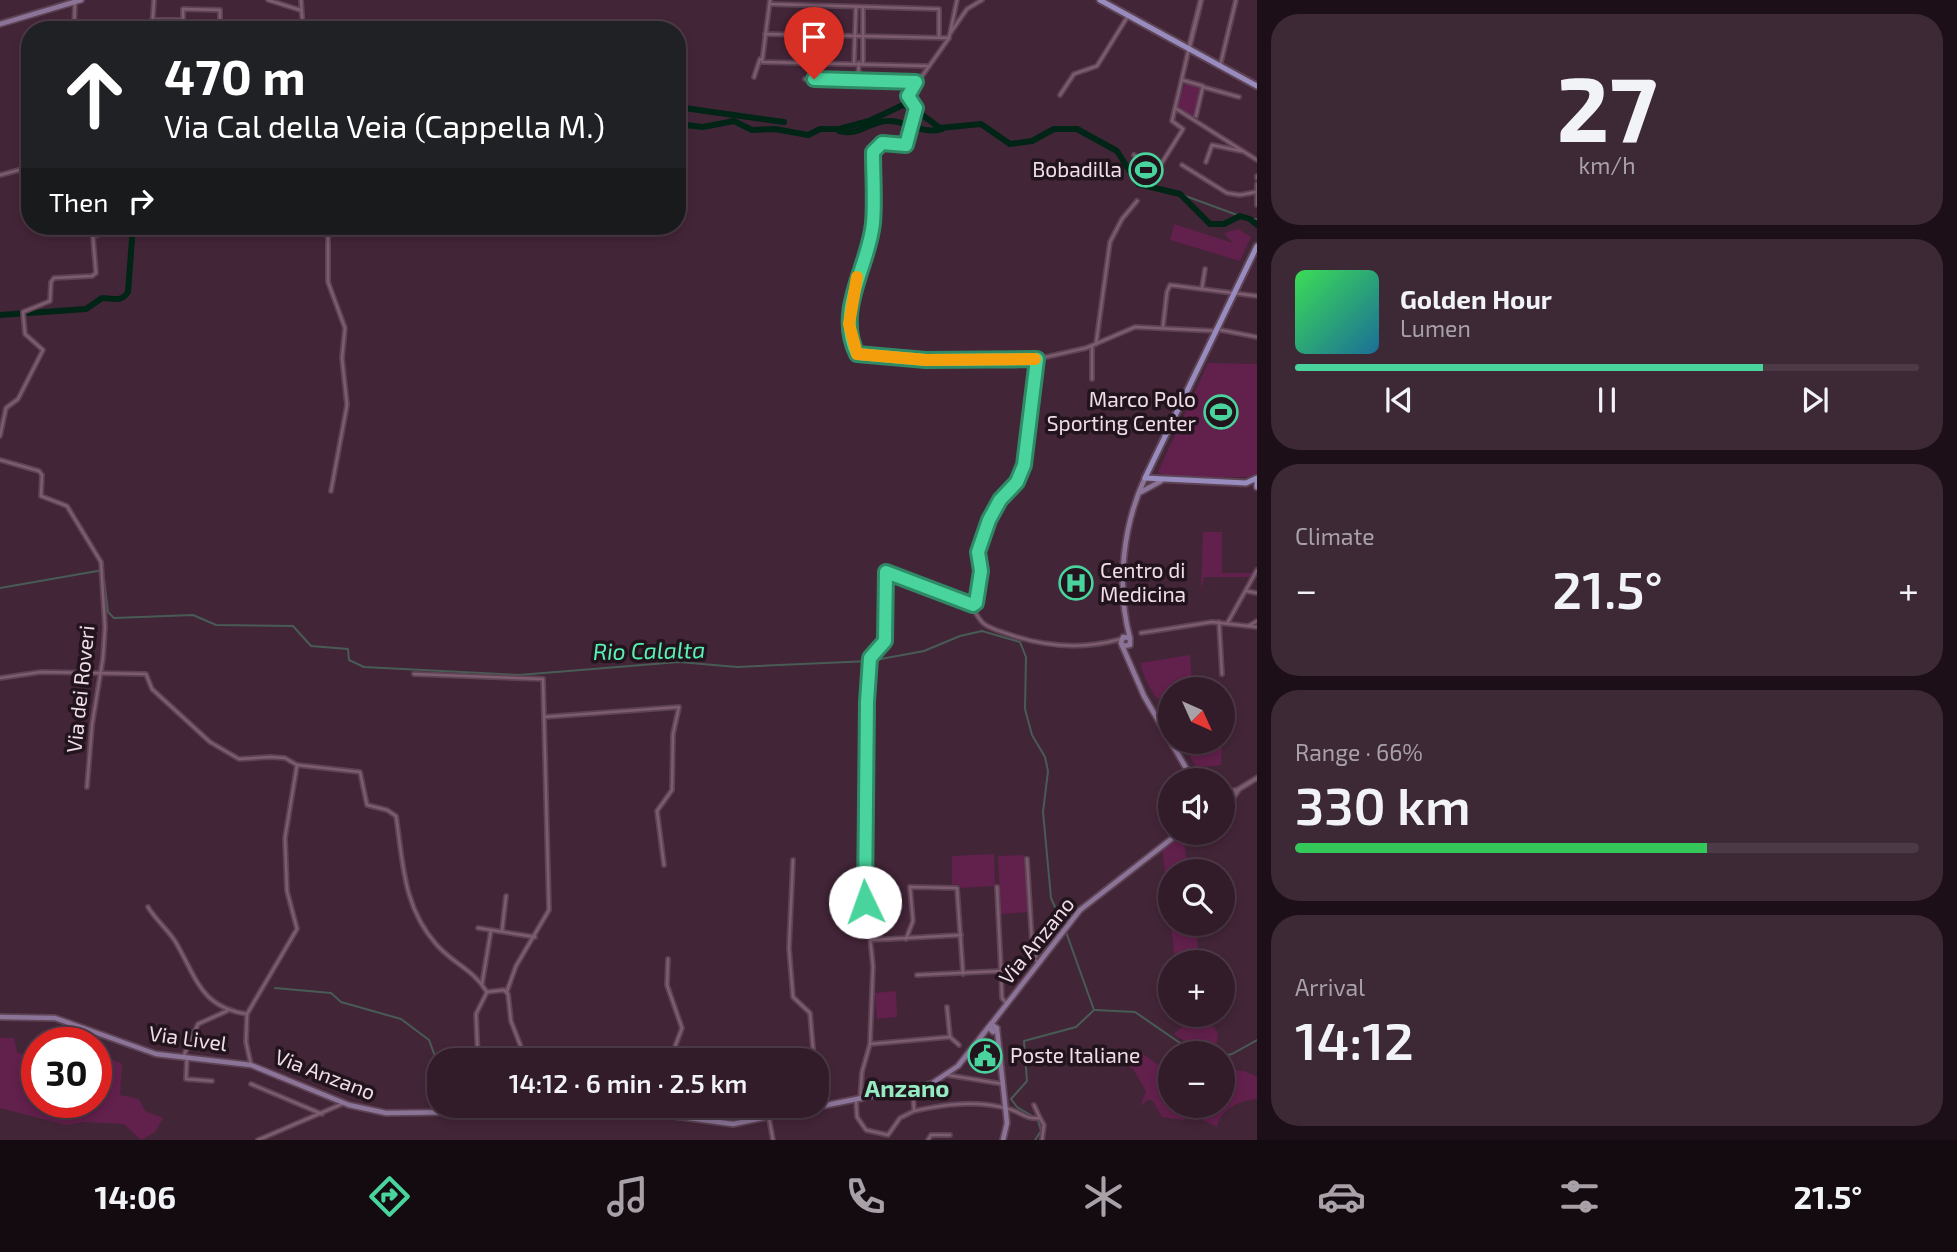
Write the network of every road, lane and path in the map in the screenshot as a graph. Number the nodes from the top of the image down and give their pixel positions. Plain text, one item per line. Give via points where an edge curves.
1 (154, 0) edge
2 (268, 0) edge
3 (301, 0) edge
4 (860, 0) edge
5 (957, 0) edge
6 (982, 0) edge
7 (1100, 0) edge
8 (1200, 0) edge
9 (1236, 0) edge
10 (77, 1) edge
11 (770, 2) edge
12 (860, 7) junction
13 (300, 10) junction
14 (1129, 15) junction
15 (152, 20) joint
16 (75, 21) edge
17 (220, 21) edge
18 (302, 21) edge
19 (0, 24) edge
20 (950, 33) junction
21 (765, 34) junction
22 (855, 34) junction
23 (863, 34) junction
24 (939, 37) junction
25 (949, 38) junction
26 (1189, 48) junction
27 (761, 60) junction
28 (854, 63) junction
29 (861, 63) junction
30 (1220, 65) junction
31 (927, 66) junction
32 (754, 77) dead end
33 (805, 79) dead end
34 (858, 80) junction
35 (1182, 80) junction
36 (916, 82) junction
37 (1257, 86) edge
38 (1203, 87) junction
39 (1060, 95) dead end
40 (1239, 97) dead end
41 (1175, 108) junction
42 (1196, 116) dead end
43 (1244, 152) junction
44 (1134, 155) dead end
45 (1257, 160) edge
46 (1206, 162) dead end
47 (1182, 165) dead end
48 (21, 169) edge
49 (0, 175) edge
50 (1257, 184) edge
51 (1256, 192) edge
52 (1137, 201) dead end
53 (1257, 205) edge
54 (328, 235) edge
55 (96, 236) edge
56 (1257, 246) edge
57 (1205, 269) dead end
58 (1202, 288) junction
59 (1235, 291) junction
60 (1257, 296) edge
61 (1163, 327) junction
62 (1218, 330) junction
63 (1257, 337) edge
64 (1094, 345) junction
65 (1037, 359) junction
66 (1092, 379) dead end
67 (0, 436) edge
68 (0, 460) edge
69 (1152, 463) junction
70 (1145, 478) junction
71 (1257, 478) edge
72 (1161, 481) junction
73 (1247, 482) junction
74 (1257, 487) edge
75 (331, 492) dead end
76 (1136, 498) junction
77 (1257, 570) edge
78 (1246, 591) junction
79 (1257, 593) edge
80 (973, 605) junction
81 (1126, 607) junction
82 (1257, 621) edge
83 (1219, 622) junction
84 (1227, 623) junction
85 (1248, 626) junction
86 (1257, 627) edge
87 (1141, 633) dead end
88 (1122, 642) junction
89 (1131, 642) junction
90 (100, 673) junction
91 (414, 674) dead end
92 (1222, 674) dead end
93 (0, 678) edge
94 (1136, 678) junction
95 (544, 717) junction
96 (297, 765) junction
97 (1185, 768) edge
98 (1257, 778) edge
99 (87, 787) dead end
100 (1239, 789) junction
101 (1235, 790) edge
102 (1235, 795) edge
103 (1163, 845) edge
104 (1027, 859) dead end
105 (793, 860) dead end
106 (664, 865) dead end
107 (997, 887) dead end
108 (506, 896) dead end
109 (148, 907) dead end
110 (478, 928) dead end
111 (491, 930) junction
112 (502, 931) junction
113 (961, 934) junction
114 (535, 937) junction
115 (906, 939) junction
116 (871, 940) junction
117 (668, 959) dead end
118 (1038, 962) junction
119 (1001, 971) junction
120 (963, 974) junction
121 (917, 975) dead end
122 (482, 984) junction
123 (507, 991) junction
124 (487, 992) junction
125 (1002, 994) junction
126 (1011, 999) junction
127 (1007, 1004) junction
128 (947, 1007) dead end
129 (227, 1011) junction
130 (247, 1014) junction
131 (0, 1017) edge
132 (993, 1028) junction
133 (950, 1037) junction
134 (870, 1044) junction
135 (959, 1045) dead end
136 (477, 1048) edge
137 (521, 1048) edge
138 (674, 1048) edge
139 (813, 1048) edge
140 (185, 1057) junction
141 (251, 1065) junction
142 (947, 1075) junction
143 (212, 1081) dead end
144 (251, 1084) dead end
145 (1004, 1084) junction
146 (913, 1089) junction
147 (858, 1100) junction
148 (344, 1103) junction
149 (1034, 1105) dead end
150 (829, 1106) edge
151 (1006, 1108) junction
152 (914, 1111) junction
153 (322, 1114) junction
154 (427, 1114) edge
155 (694, 1118) edge
156 (749, 1118) edge
157 (766, 1118) edge
158 (771, 1118) edge
159 (1040, 1118) junction
160 (750, 1121) junction
161 (950, 1135) dead end
162 (265, 1139) edge
163 (258, 1140) edge
164 (773, 1140) edge
165 (928, 1140) edge
166 (1003, 1140) edge
167 (1042, 1140) edge

1 - 15 street
2 - 13 street
3 - 13 street
4 - 12 street
5 - 20 street
6 - 20 street via 967,9
7 - 14 main road
8 - 26 street
9 - 30 street
10 - 16 street
10 - 19 main road
11 - 12 street
11 - 21 street
12 - 22 street
12 - 23 street
12 - 24 street via 939,9
13 - 18 street
14 - 26 main road
14 - 39 street via 1097,66 1074,74
15 - 17 street via 183,20 183,9 220,10
20 - 25 street
21 - 22 street
21 - 27 street
22 - 23 street
22 - 28 street
23 - 24 street
23 - 29 street
24 - 25 street
25 - 31 street
26 - 30 main road
26 - 35 street
27 - 28 street
27 - 32 street
28 - 29 street
29 - 31 street
29 - 34 street
30 - 37 main road
31 - 36 street
33 - 34 street
34 - 36 street
35 - 38 street
35 - 41 street
36 - 65 street via 908,96 916,110 906,145 882,143 873,152 873,224 849,324 857,354 926,360
38 - 40 street
38 - 42 street
41 - 43 street
41 - 44 street via 1172,121 1183,129 1158,169
43 - 45 street
43 - 46 street via 1212,145
47 - 51 street via 1228,194
48 - 49 street
50 - 51 street
51 - 53 street
52 - 64 street via 1110,242
54 - 75 street via 328,282 345,328 342,358 347,404
55 - 67 street via 95,274 54,278 50,301 22,313 25,334 43,350 18,398 6,408
56 - 59 main road
57 - 58 street
58 - 59 street
58 - 61 street via 1168,287
59 - 60 street
59 - 62 main road
61 - 62 street
61 - 64 street via 1131,327
62 - 63 street
62 - 69 main road
64 - 65 street
64 - 66 street
65 - 80 street via 1024,465 1017,482 992,510 978,552 981,571 978,600
68 - 90 street, Via dei Roveri via 39,471 41,496 67,506 102,570 105,627
69 - 70 main road
69 - 72 main road via 1154,476
70 - 72 main road
70 - 76 main road
71 - 73 main road
71 - 74 main road
72 - 73 main road
72 - 76 main road via 1146,486
73 - 74 main road
76 - 81 main road via 1125,541
77 - 78 street
78 - 79 street
78 - 84 street
80 - 88 street via 991,628 1040,645
80 - 116 street via 886,573 885,641 870,661 863,871
81 - 88 main road
81 - 89 main road
82 - 85 street
83 - 84 street
83 - 87 street
83 - 92 street
84 - 85 street
85 - 86 street
88 - 89 main road
88 - 89 main road
88 - 94 main road
89 - 94 main road
90 - 93 street via 41,672
90 - 96 street via 148,675 152,689 210,742 239,759 285,758
90 - 99 street, Via dei Roveri
91 - 95 street via 543,679
94 - 97 main road
95 - 106 street via 678,707 672,790 657,811
95 - 114 street via 549,911
96 - 122 street via 360,772 367,805 396,817 414,912 438,947
96 - 130 street via 285,822 285,860 297,929
98 - 100 street
100 - 101 street
100 - 102 street
103 - 118 main road, Via Anzano via 1096,895
104 - 118 street via 1032,942 1041,949 1034,959
105 - 139 street via 789,948 793,997 810,1013
107 - 119 street
108 - 112 street
109 - 129 street via 173,938 208,1000
110 - 111 street
111 - 112 street
111 - 122 street
112 - 114 street
113 - 115 street
113 - 115 street via 957,888 910,887 913,921
113 - 120 street
114 - 123 street via 516,966
115 - 116 street
116 - 134 street
117 - 138 street via 667,985 682,1028
118 - 126 main road, Via Anzano
119 - 120 street
119 - 125 street
120 - 121 street
122 - 124 street
123 - 124 street
123 - 137 street
124 - 136 street via 476,1014
125 - 126 street
125 - 127 street
126 - 127 main road, Via Anzano
127 - 132 main road, Via Anzano
128 - 133 street
129 - 130 street
129 - 140 street via 198,1024
130 - 141 street
131 - 140 main road, Via Livel via 55,1018 145,1051
132 - 142 main road, Via Anzano
132 - 145 main road via 1000,1040
133 - 134 street
133 - 135 street
134 - 147 street
140 - 141 main road, Via Livel
140 - 143 street via 186,1079
141 - 148 main road, Via Anzano
142 - 145 street
142 - 146 main road, Via Anzano
144 - 153 street
145 - 151 main road
146 - 147 main road, Via Anzano
146 - 152 street
147 - 150 main road, Via Anzano
147 - 152 street via 857,1117 866,1130 884,1136 893,1133 900,1118
148 - 153 street
148 - 154 main road, Via Anzano via 392,1114
149 - 159 street
151 - 152 street via 950,1102
151 - 159 street via 1029,1119
151 - 166 main road
153 - 162 street
155 - 160 main road, Via Anzano via 725,1124
156 - 160 street
157 - 160 main road, Via Anzano
158 - 164 street
159 - 167 street
161 - 165 street via 932,1135
162 - 163 street

